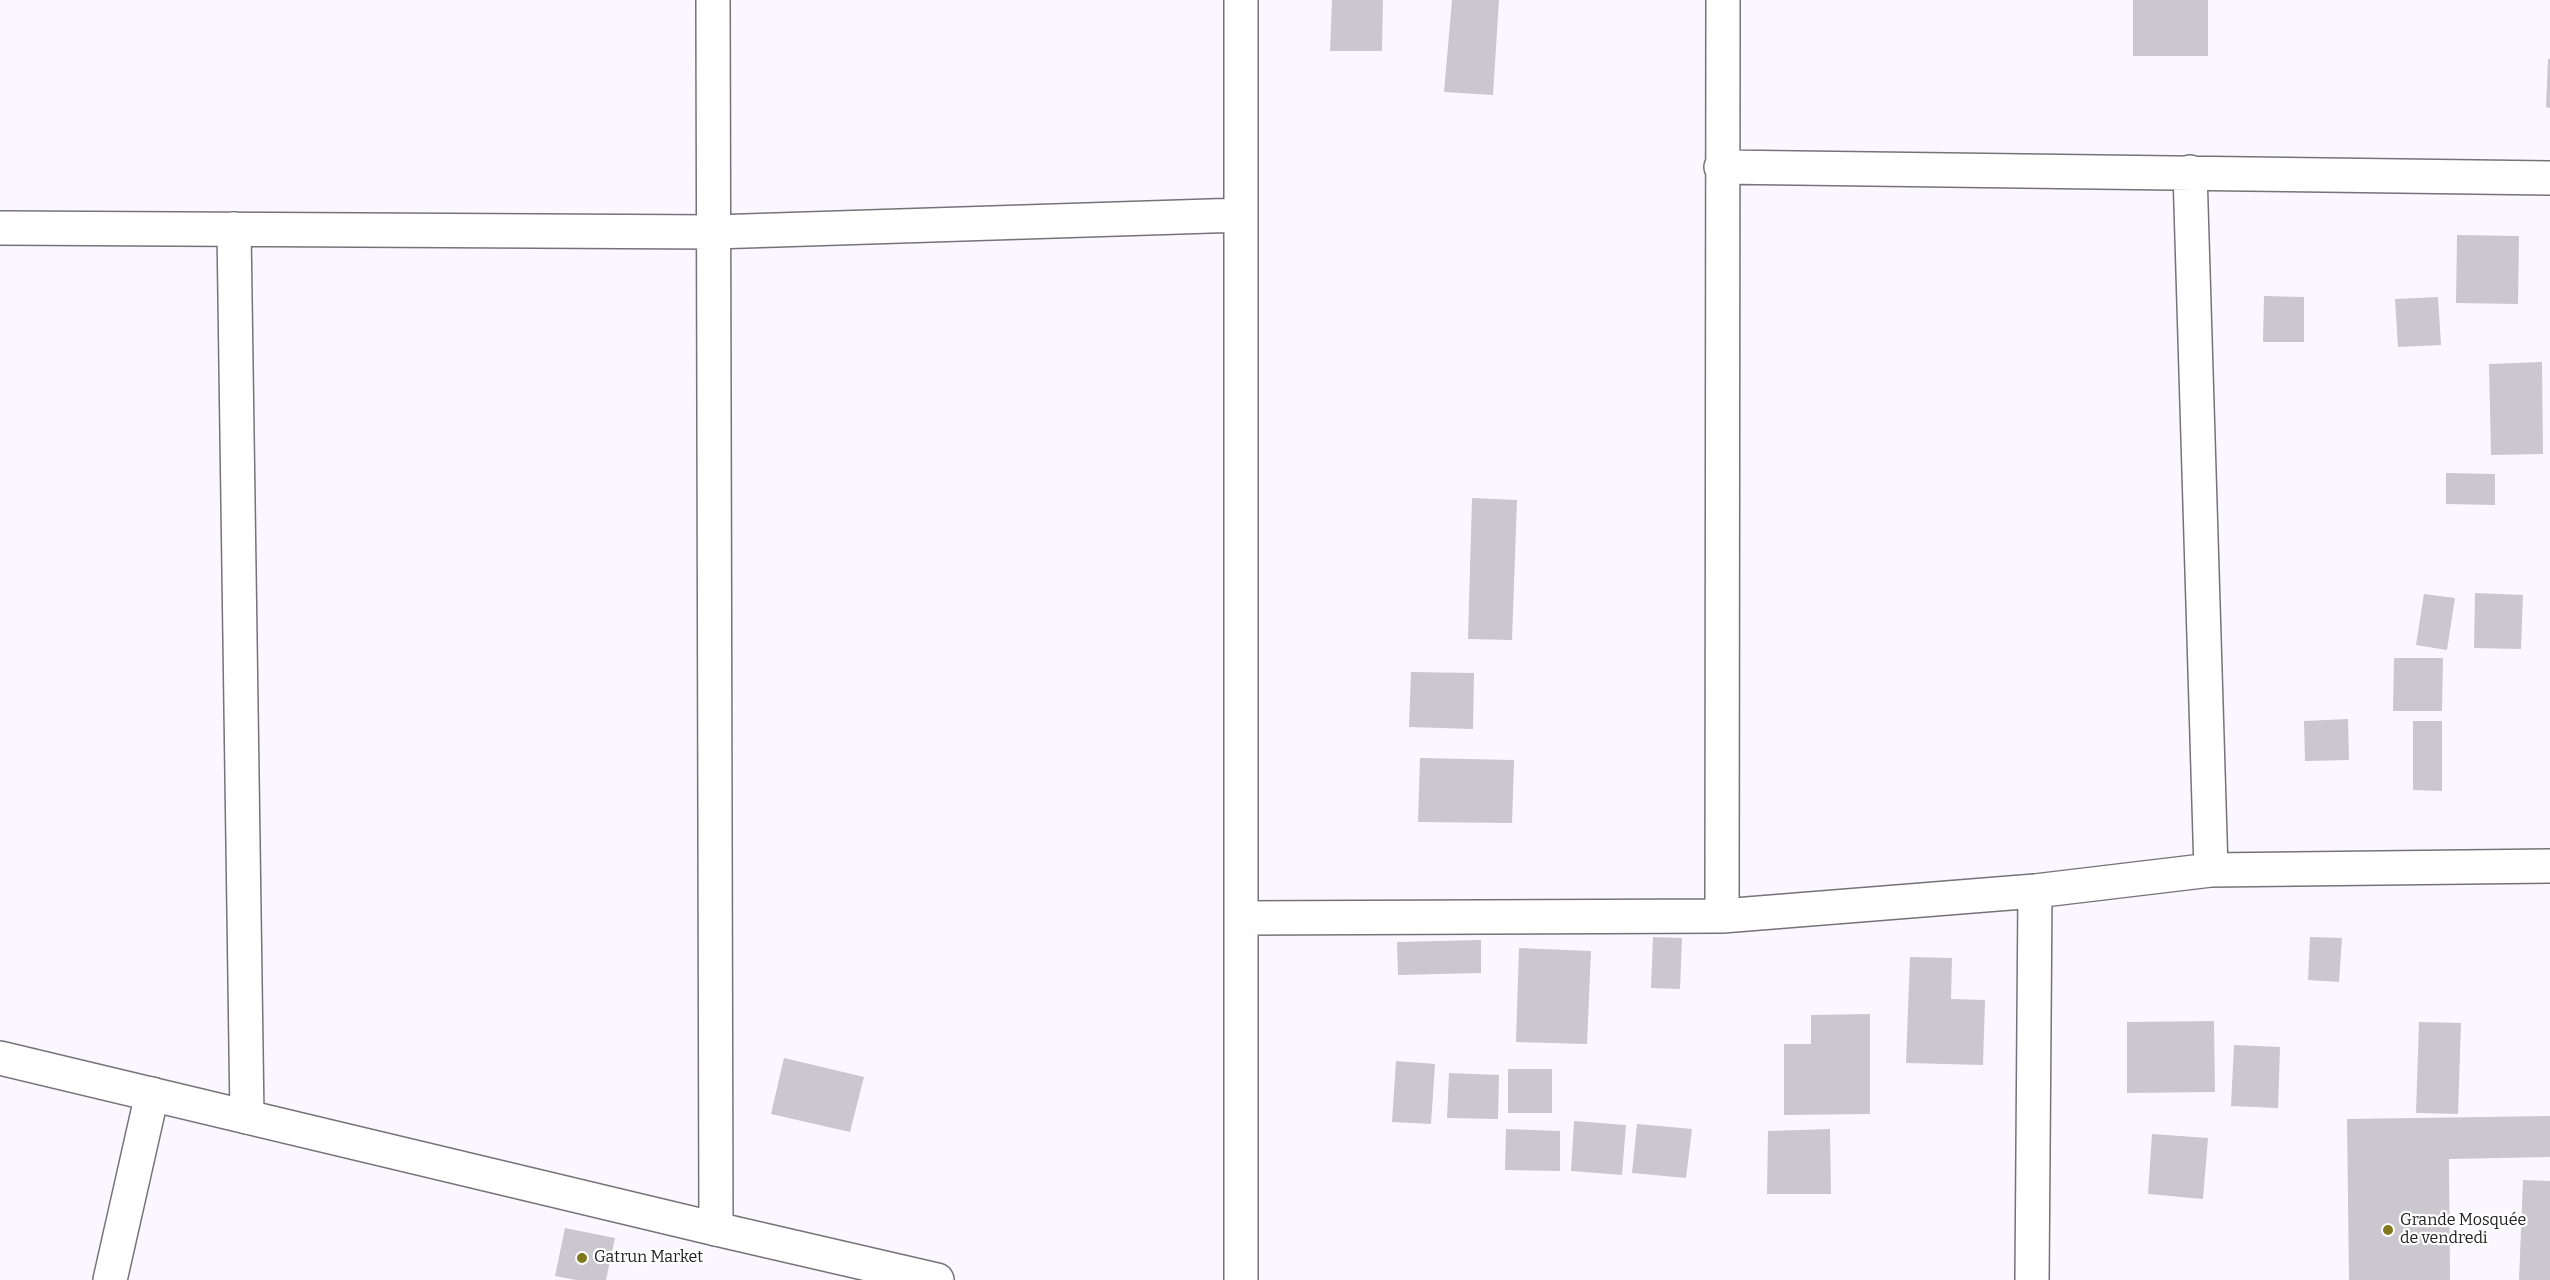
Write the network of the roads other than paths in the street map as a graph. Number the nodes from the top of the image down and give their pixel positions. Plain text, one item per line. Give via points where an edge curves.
1 (713, 0) edge
2 (1240, 0) edge
3 (1723, 0) edge
4 (1721, 167) junction
5 (2190, 172) junction
6 (2550, 178) edge
7 (1241, 215) junction
8 (0, 228) edge
9 (234, 229) junction
10 (714, 232) junction
11 (2550, 866) edge
12 (2211, 870) junction
13 (2036, 891) junction
14 (1722, 916) junction
15 (1241, 918) junction
16 (0, 1058) edge
17 (152, 1094) junction
18 (247, 1117) junction
19 (716, 1229) junction
20 (110, 1280) edge
21 (937, 1280) edge
22 (1241, 1280) edge
23 (2032, 1280) edge

1 - 10 street
2 - 7 street
3 - 4 street
4 - 5 street
4 - 14 street
5 - 6 street
5 - 12 street
7 - 10 street
7 - 15 street
8 - 9 street
9 - 10 street
9 - 18 street
10 - 19 street
11 - 12 street
12 - 13 street
13 - 14 street
13 - 23 street
14 - 15 street
15 - 22 street
16 - 17 street
17 - 18 street
17 - 20 street
18 - 19 street
19 - 21 street

